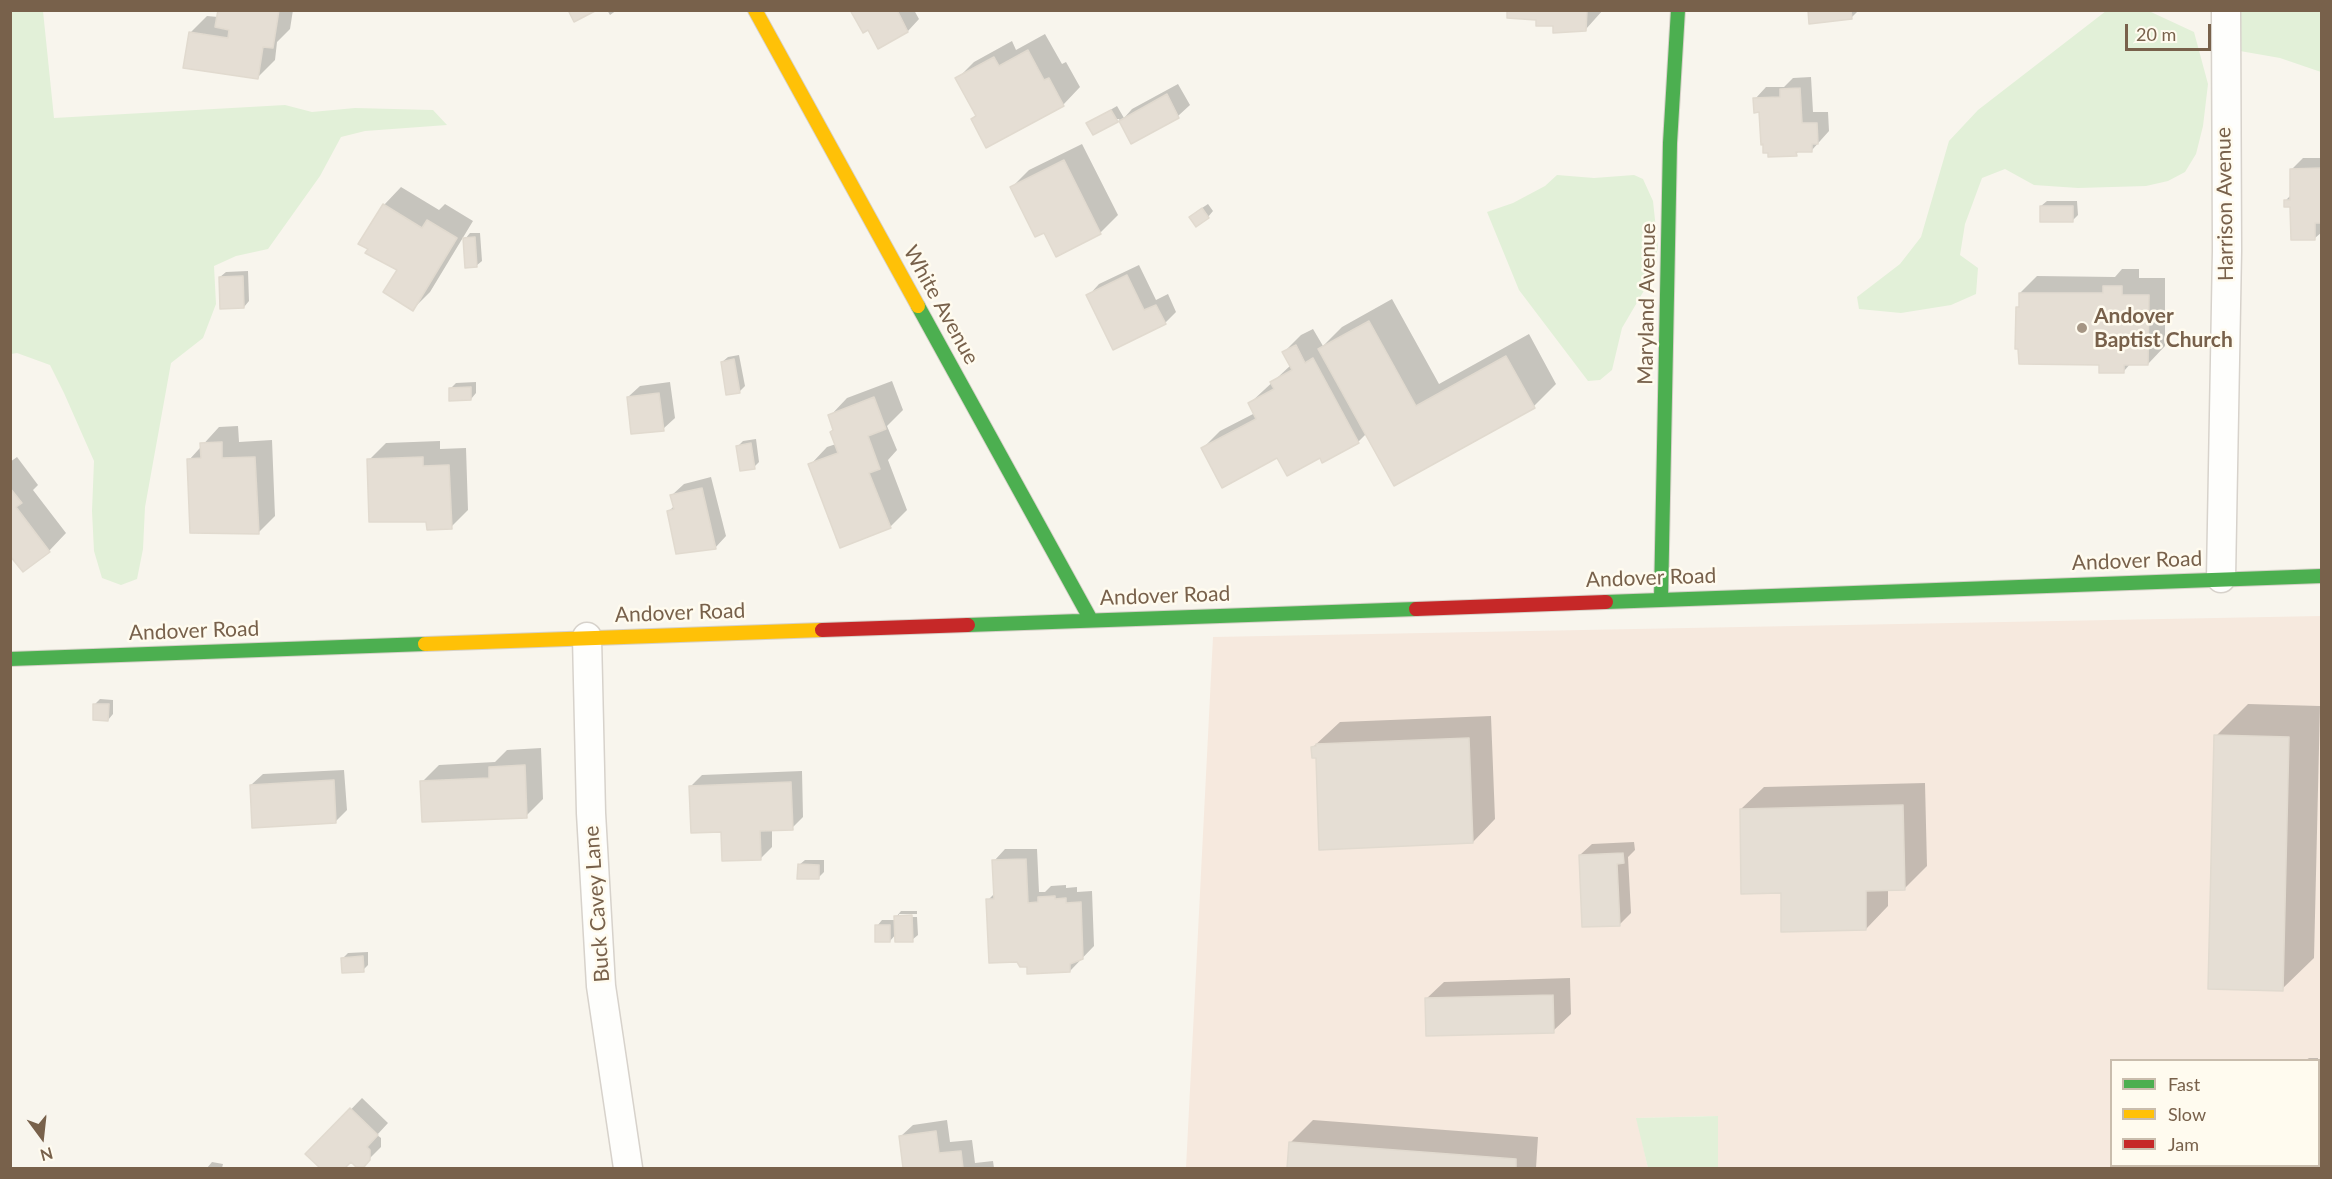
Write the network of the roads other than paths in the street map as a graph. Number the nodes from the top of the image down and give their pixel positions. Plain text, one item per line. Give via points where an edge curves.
1 (755, 10) edge
2 (1678, 10) edge
3 (2226, 10) edge
4 (2322, 576) edge
5 (2221, 578) junction
6 (1661, 599) junction
7 (1091, 620) junction
8 (587, 637) junction
9 (10, 659) edge
10 (628, 1168) edge

1 - 7 street, White Avenue
2 - 6 street, Maryland Avenue via 1670,143
3 - 5 street, Harrison Avenue via 2227,251
4 - 5 street, Andover Road
5 - 6 street, Andover Road
6 - 7 street, Andover Road
7 - 8 street, Andover Road
8 - 9 street, Andover Road
8 - 10 street, Buck Cavey Lane via 591,813 602,986

